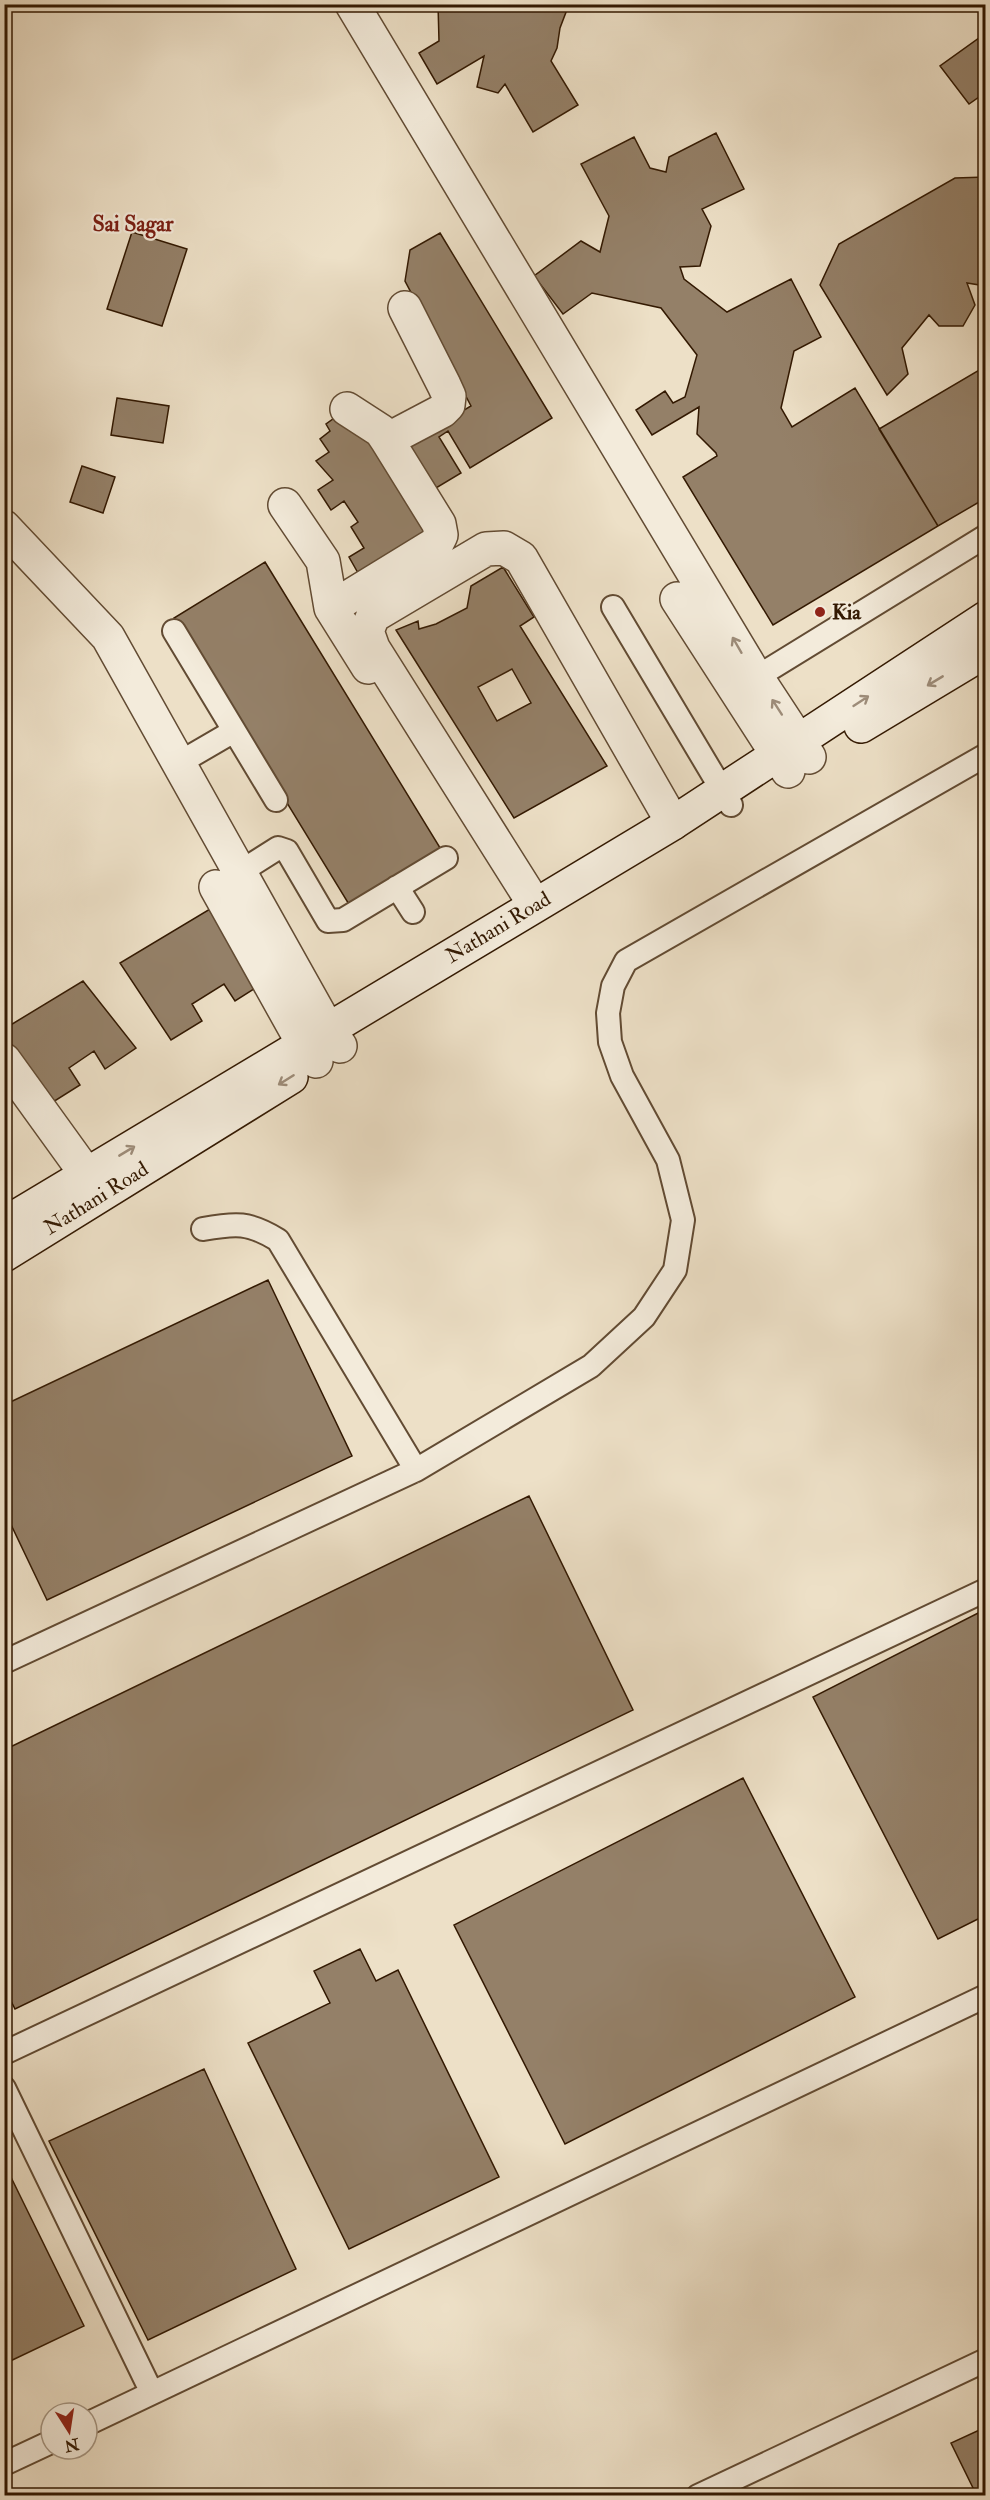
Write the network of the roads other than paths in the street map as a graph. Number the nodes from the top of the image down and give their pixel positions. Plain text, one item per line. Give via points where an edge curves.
1 (352, 4) edge
2 (405, 308) dead end
3 (347, 409) dead end
4 (387, 440) junction
5 (285, 504) dead end
6 (4, 527) edge
7 (986, 536) edge
8 (676, 599) dead end
9 (613, 607) dead end
10 (332, 608) junction
11 (986, 618) edge
12 (174, 631) dead end
13 (986, 651) edge
14 (757, 676) junction
15 (234, 730) junction
16 (793, 756) junction
17 (986, 756) edge
18 (179, 763) junction
19 (727, 798) junction
20 (276, 800) dead end
21 (673, 823) junction
22 (446, 858) dead end
23 (218, 886) junction
24 (397, 887) junction
25 (529, 909) junction
26 (413, 912) dead end
27 (322, 1045) junction
28 (4, 1060) edge
29 (79, 1189) junction
30 (4, 1224) edge
31 (204, 1229) dead end
32 (4, 1255) edge
33 (416, 1470) junction
34 (986, 1590) edge
35 (4, 1662) edge
36 (986, 1996) edge
37 (4, 2053) edge
38 (4, 2088) edge
39 (986, 2360) edge
40 (152, 2394) junction
41 (99, 2418) edge
42 (39, 2448) edge
43 (4, 2464) edge
44 (698, 2496) edge

14 -> 1 street
2 - 4 street via 449,396 448,405
3 - 4 street via 381,431
4 - 10 street via 439,524 441,536 437,543
5 - 10 street via 323,561
6 - 18 street via 108,637
7 - 14 lane
8 - 16 street
9 - 19 lane
10 - 25 street
16 -> 11 street, Nathani Road
12 - 15 lane
13 -> 16 street, Nathani Road
16 -> 14 street
15 - 18 lane
15 - 20 lane
16 - 19 street, Nathani Road
17 - 33 lane via 626,961 613,986 608,1013 610,1042 622,1076 668,1160 682,1220 675,1270 644,1317 591,1366
18 - 23 street
19 - 21 street, Nathani Road
19 - 27 street, Nathani Road
21 - 25 street, Nathani Road
21 - 25 street via 521,558 504,548 486,549 373,616 367,631 373,648
22 - 24 lane
23 - 24 lane via 278,848 287,851 328,921 343,920
23 - 27 street
24 - 26 lane
25 - 27 street, Nathani Road
27 - 29 street, Nathani Road
28 - 29 street
29 - 30 street, Nathani Road
29 - 32 street, Nathani Road
31 - 33 lane via 236,1223 259,1228 278,1240
33 - 35 lane
34 - 37 lane
36 - 40 lane
38 - 40 lane
39 - 44 lane
40 - 41 lane
42 - 43 lane

